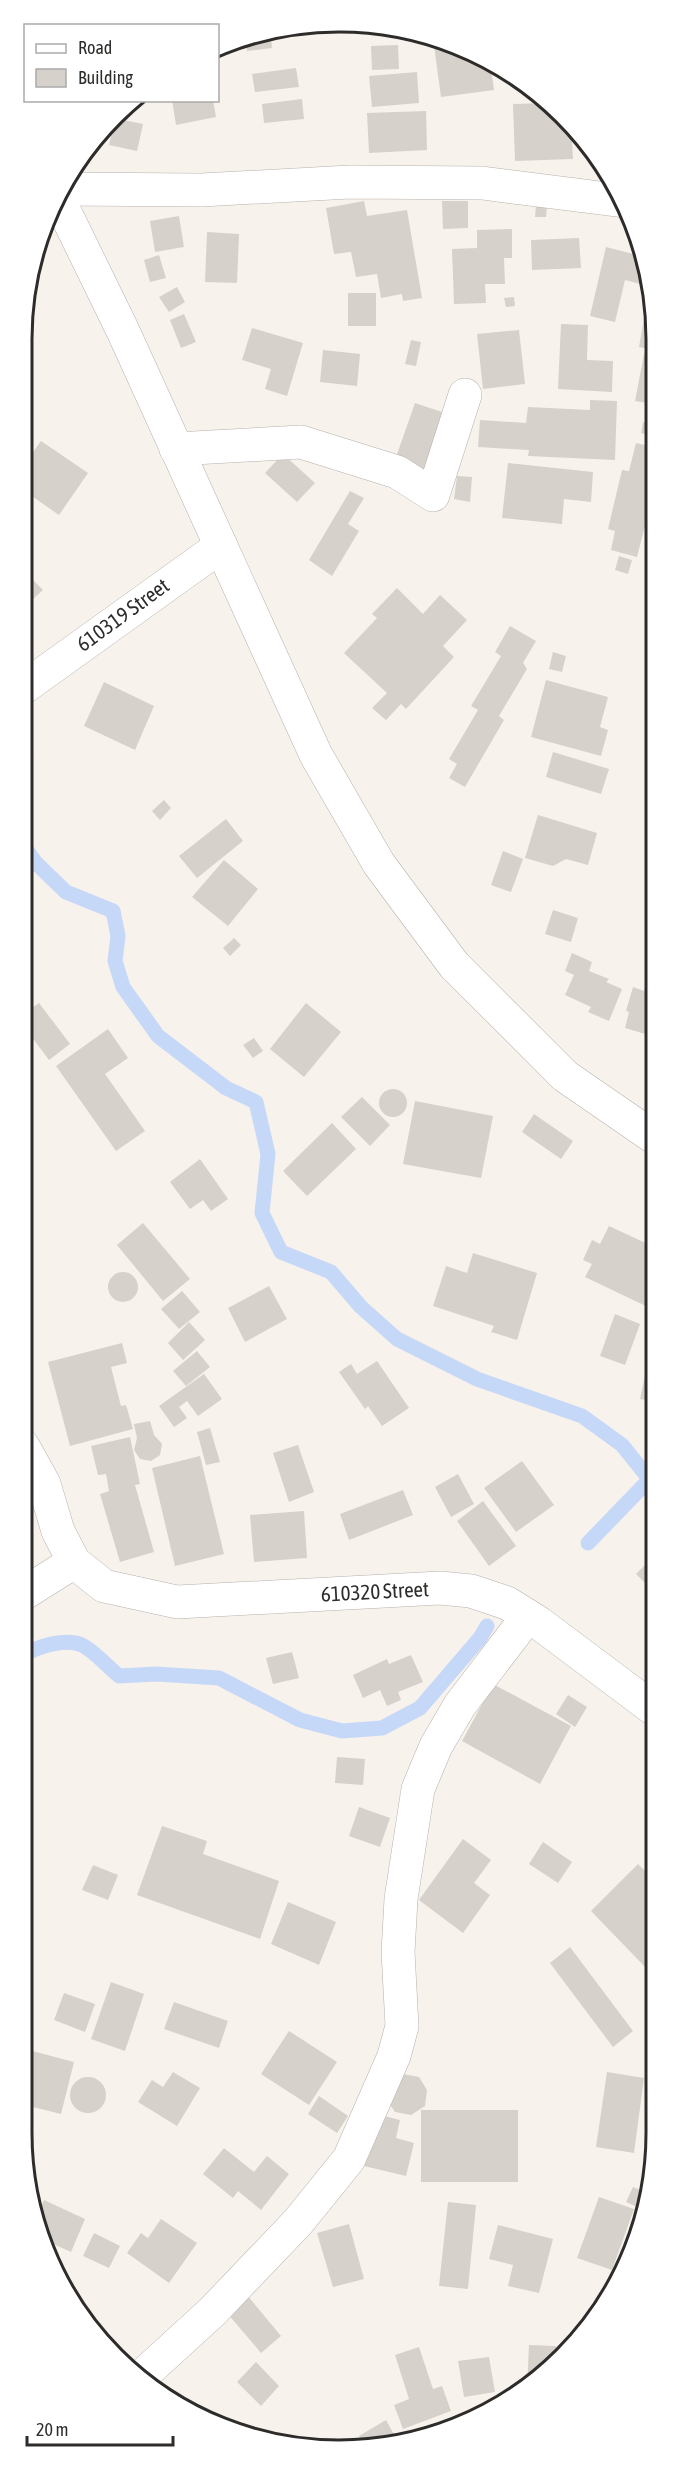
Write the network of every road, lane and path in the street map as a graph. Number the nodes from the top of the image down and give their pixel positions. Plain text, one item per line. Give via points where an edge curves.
1 (71, 189) edge
2 (612, 199) edge
3 (62, 206) edge
4 (465, 395) dead end
5 (176, 449) junction
6 (221, 546) junction
7 (32, 682) edge
8 (646, 1132) edge
9 (32, 1462) edge
10 (74, 1562) junction
11 (32, 1588) edge
12 (528, 1616) junction
13 (646, 1703) edge
14 (146, 2372) edge

1 - 2 street via 482,183
3 - 5 street
4 - 5 street via 433,495 397,472 301,442
5 - 6 street
6 - 7 street, 610319 Street
6 - 8 street via 316,755 386,873 454,965 565,1076
9 - 10 street
10 - 11 street
10 - 12 street, 610320 Street via 104,1586 177,1602 440,1588 471,1591 507,1603
12 - 13 street, 610320 Street
12 - 14 street via 460,1705 436,1746 418,1789 401,1899 398,1952 402,2026 394,2056 349,2159 298,2222 212,2312

